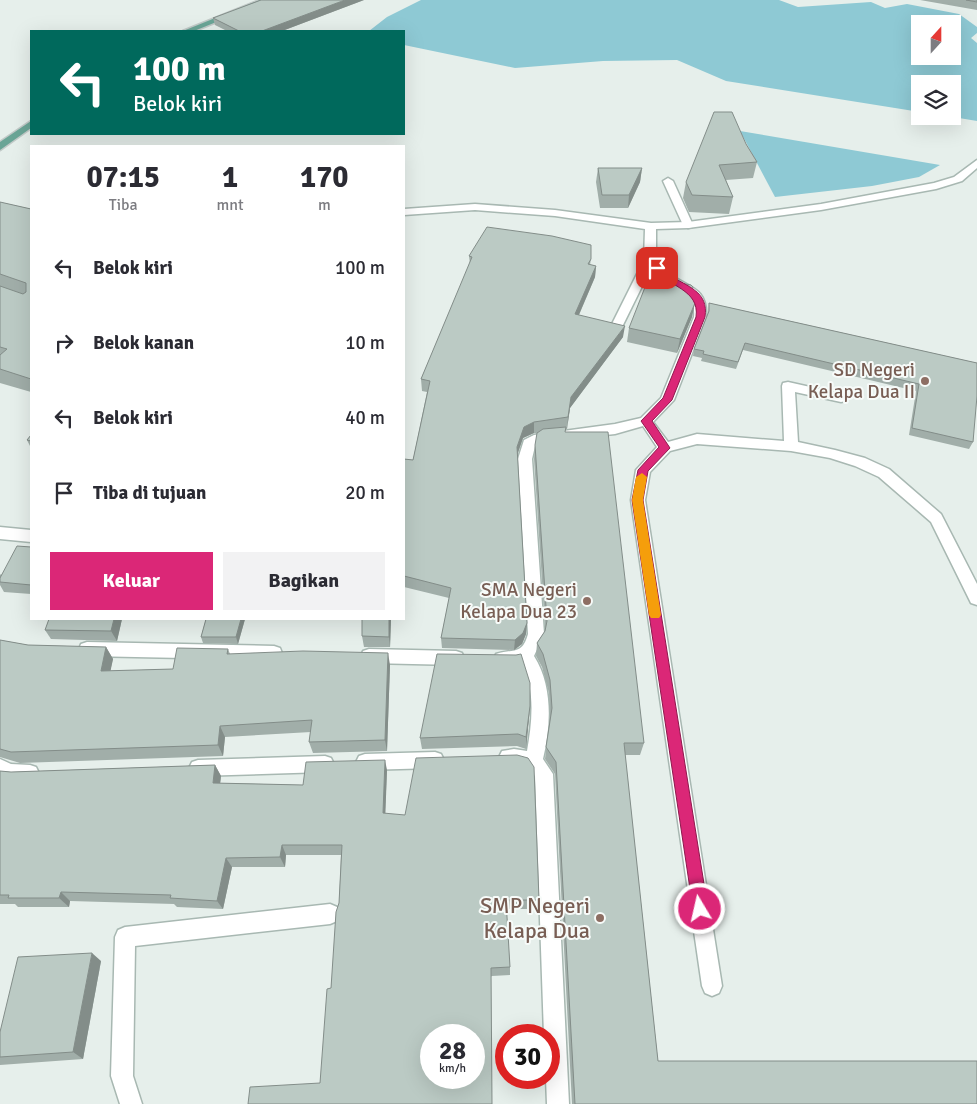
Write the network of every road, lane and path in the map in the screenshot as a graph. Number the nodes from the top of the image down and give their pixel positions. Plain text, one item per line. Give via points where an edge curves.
1 (267, 0) edge
2 (190, 30) edge
3 (30, 125) edge
4 (0, 147) edge
5 (977, 164) edge
6 (668, 181) dead end
7 (405, 212) edge
8 (688, 225) junction
9 (651, 226) junction
10 (650, 260) junction
11 (616, 328) edge
12 (841, 398) dead end
13 (646, 421) junction
14 (791, 446) junction
15 (665, 448) junction
16 (0, 533) edge
17 (30, 536) edge
18 (977, 599) edge
19 (72, 649) edge
20 (286, 654) edge
21 (356, 656) edge
22 (525, 656) junction
23 (487, 758) edge
24 (457, 759) edge
25 (534, 761) junction
26 (0, 768) edge
27 (178, 769) edge
28 (50, 772) edge
29 (330, 914) dead end
30 (712, 986) dead end
31 (131, 1104) edge
32 (558, 1104) edge

1 - 2 main road
3 - 4 main road
5 - 8 street via 958,180 936,186 821,207
6 - 8 street
7 - 9 street via 475,208 555,213
8 - 9 street
9 - 10 street
10 - 11 street
10 - 13 street via 665,276 694,293 702,307 667,400
12 - 14 street via 788,386
13 - 15 street
13 - 22 street via 615,429 539,438 529,443 525,459 536,634
14 - 15 street via 697,439
14 - 18 street via 830,453 884,473 936,518
15 - 30 street via 643,470 638,500
16 - 17 street
19 - 20 street
21 - 22 street via 516,660
22 - 25 street via 535,674 538,696 539,744
23 - 25 street via 517,756
24 - 27 street
25 - 32 street via 544,774
26 - 28 street via 8,772
29 - 31 street via 125,937 122,1076

